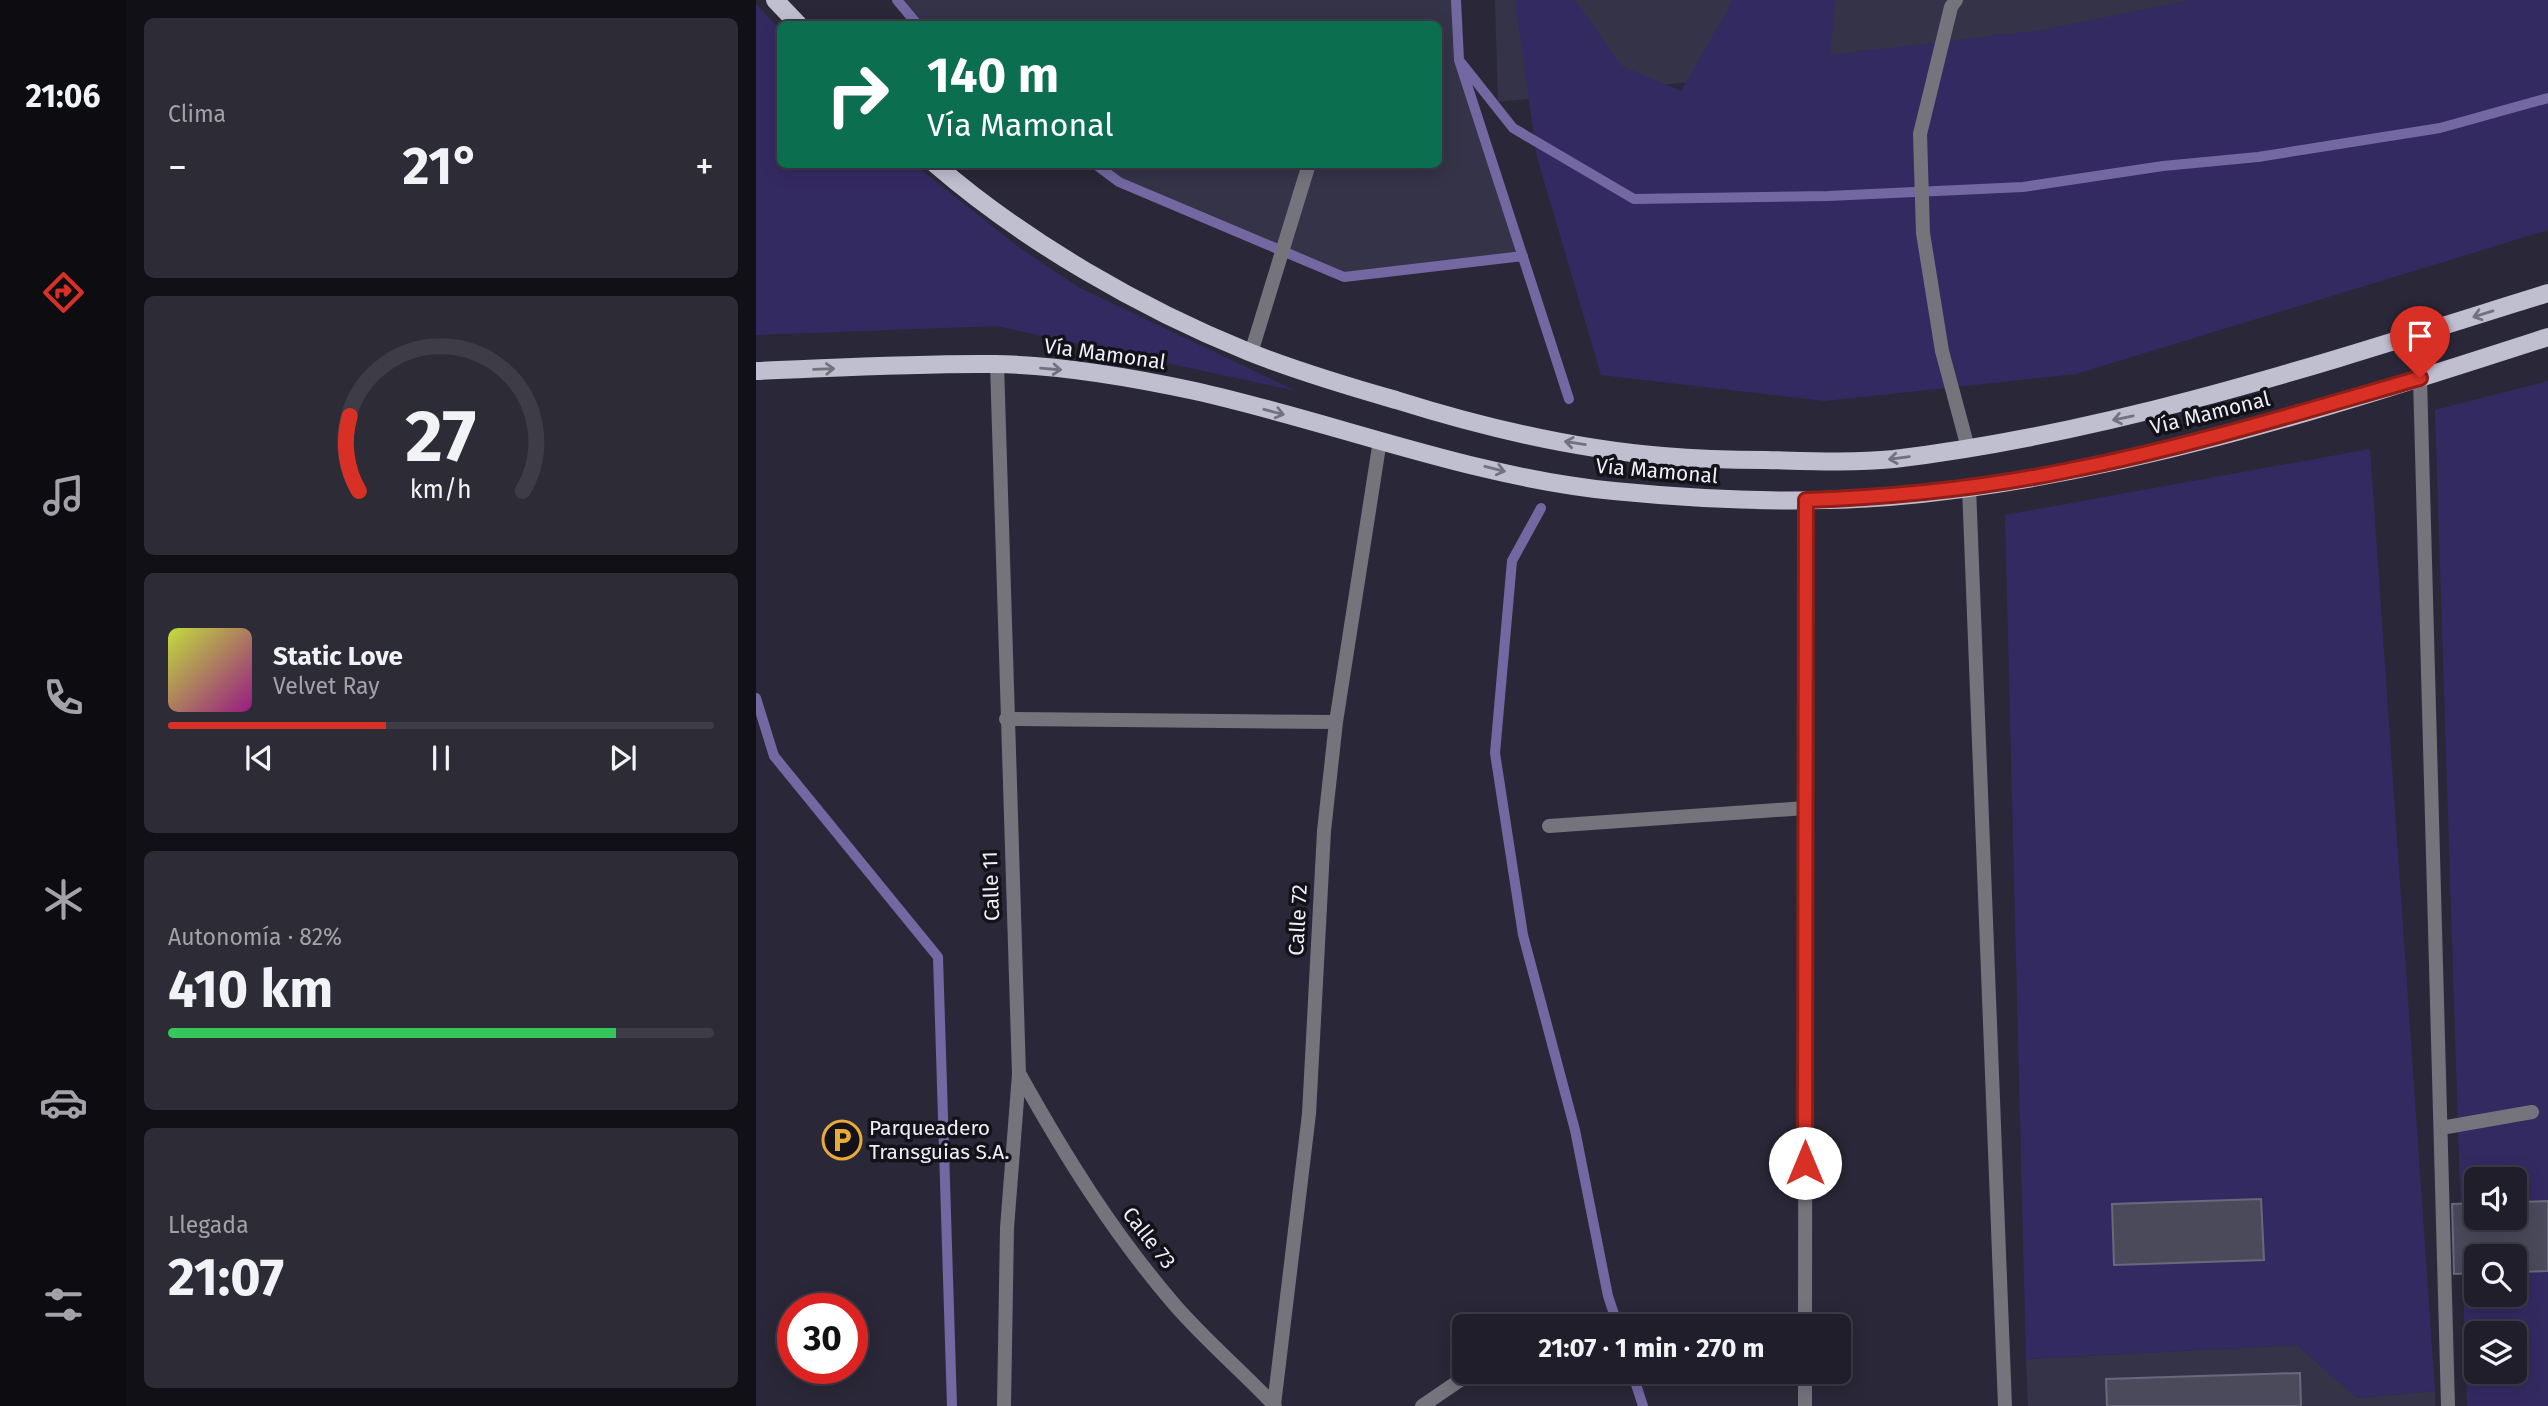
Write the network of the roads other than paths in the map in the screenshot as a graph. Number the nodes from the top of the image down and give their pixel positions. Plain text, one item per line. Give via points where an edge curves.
1 (775, 0) edge
2 (1956, 0) edge
3 (795, 21) edge
4 (940, 168) edge
5 (1308, 168) edge
6 (2548, 293) edge
7 (2548, 337) edge
8 (1251, 353) junction
9 (997, 364) junction
10 (756, 371) edge
11 (2420, 378) junction
12 (1380, 440) junction
13 (1968, 448) junction
14 (1969, 487) junction
15 (1806, 500) junction
16 (1006, 719) junction
17 (1336, 722) junction
18 (1805, 808) junction
19 (1549, 825) dead end
20 (1019, 1074) junction
21 (2532, 1112) dead end
22 (2441, 1128) junction
23 (1805, 1314) edge
24 (1454, 1384) edge
25 (1805, 1384) edge
26 (1004, 1406) edge
27 (1275, 1406) edge
28 (1422, 1406) edge
29 (1805, 1406) edge
30 (2005, 1406) edge
31 (2448, 1406) edge

1 - 3 main road
2 - 13 street via 1920,134 1923,233 1942,351
4 - 8 main road, Vía Mamonal via 1040,242 1168,314
5 - 8 street
6 -> 13 main road, Vía Mamonal via 2164,409
7 - 11 main road, Vía Mamonal
13 -> 8 main road, Vía Mamonal via 1889,459 1660,456 1539,437 1448,416
10 -> 9 main road, Vía Mamonal
9 -> 12 main road, Vía Mamonal via 1091,372 1195,391
9 - 16 street, Calle 11
11 - 14 main road, Vía Mamonal via 2174,447
11 - 22 street
12 -> 15 main road, Vía Mamonal via 1522,476 1609,491 1721,500
12 - 17 street, Calle 72
14 - 15 main road, Vía Mamonal via 1888,497
14 - 30 street
15 - 18 street
16 - 17 street
16 - 20 street, Calle 11
17 - 27 street, Calle 72 via 1324,831 1309,1114
18 - 19 street
18 - 23 street
20 - 26 street, Calle 11 via 1007,1228
20 - 27 street, Calle 73 via 1065,1156 1117,1233 1175,1306
21 - 22 street
22 - 31 street
24 - 28 street
25 - 29 street

